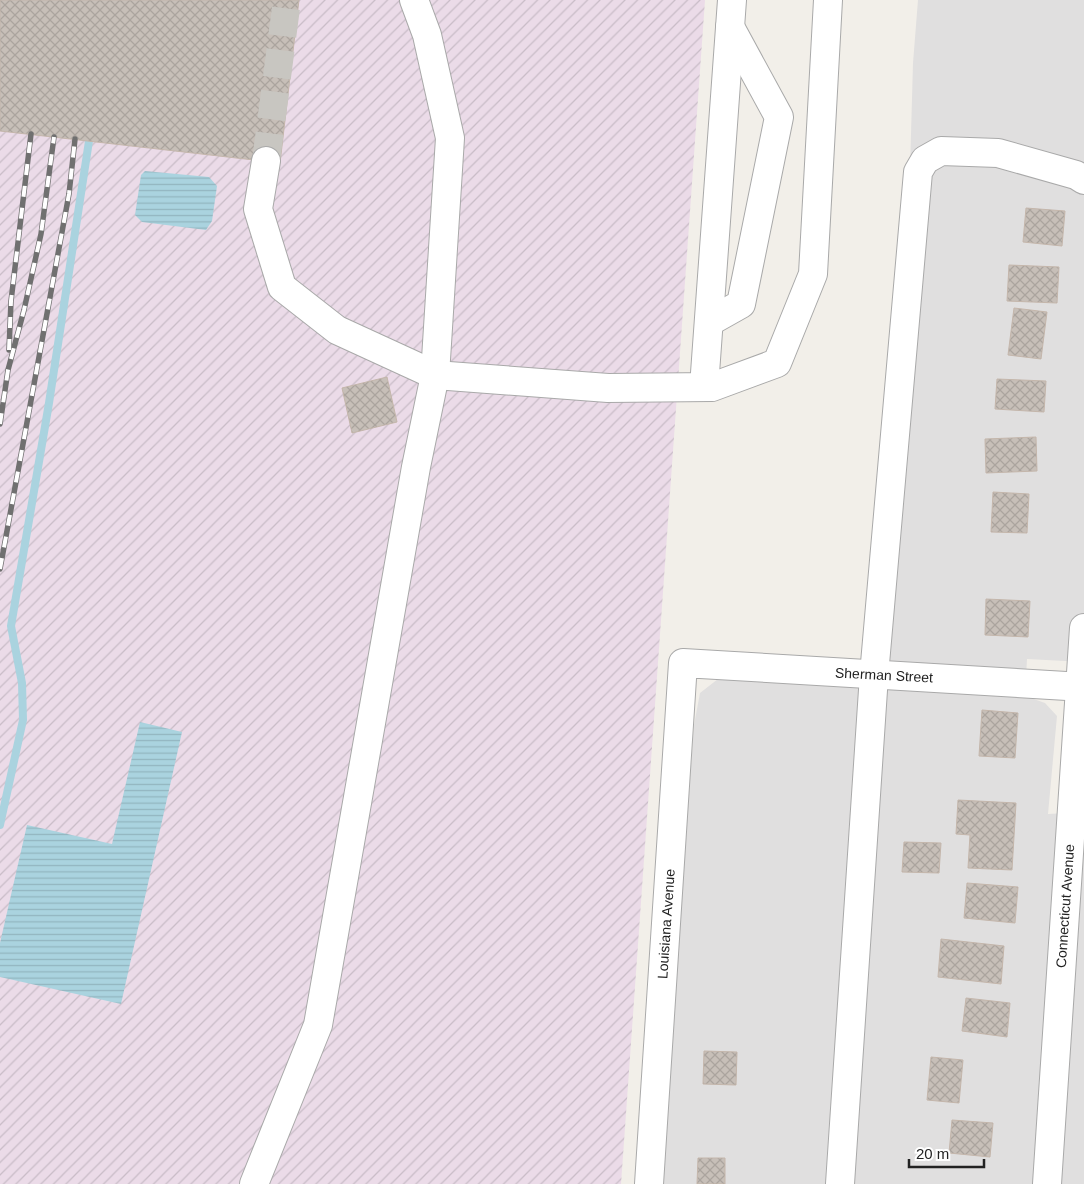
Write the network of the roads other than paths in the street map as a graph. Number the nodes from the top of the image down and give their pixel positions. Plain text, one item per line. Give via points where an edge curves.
1 (414, 0) edge
2 (732, 0) edge
3 (828, 0) edge
4 (730, 27) junction
5 (266, 161) tunnel mouth
6 (1084, 180) edge
7 (709, 322) junction
8 (434, 375) junction
9 (704, 387) junction
10 (1084, 628) edge
11 (683, 664) joint
12 (874, 675) junction
13 (1082, 687) edge
14 (254, 1184) edge
15 (649, 1184) edge
16 (840, 1184) edge
17 (1047, 1184) edge

1 - 8 street via 427,35 450,138
2 - 4 street
3 - 9 street via 813,274 777,363
4 - 7 street
4 - 7 street via 779,118 741,304
5 - 8 street via 258,209 282,287 337,330
6 - 12 street via 998,153 941,151 925,160 918,172
7 - 9 street
8 - 9 street via 608,388
8 - 14 street via 318,1025
10 - 13 street, Connecticut Avenue
11 - 12 street, Sherman Street
11 - 15 street, Louisiana Avenue
12 - 13 street, Sherman Street
12 - 16 street
13 - 17 street, Connecticut Avenue

